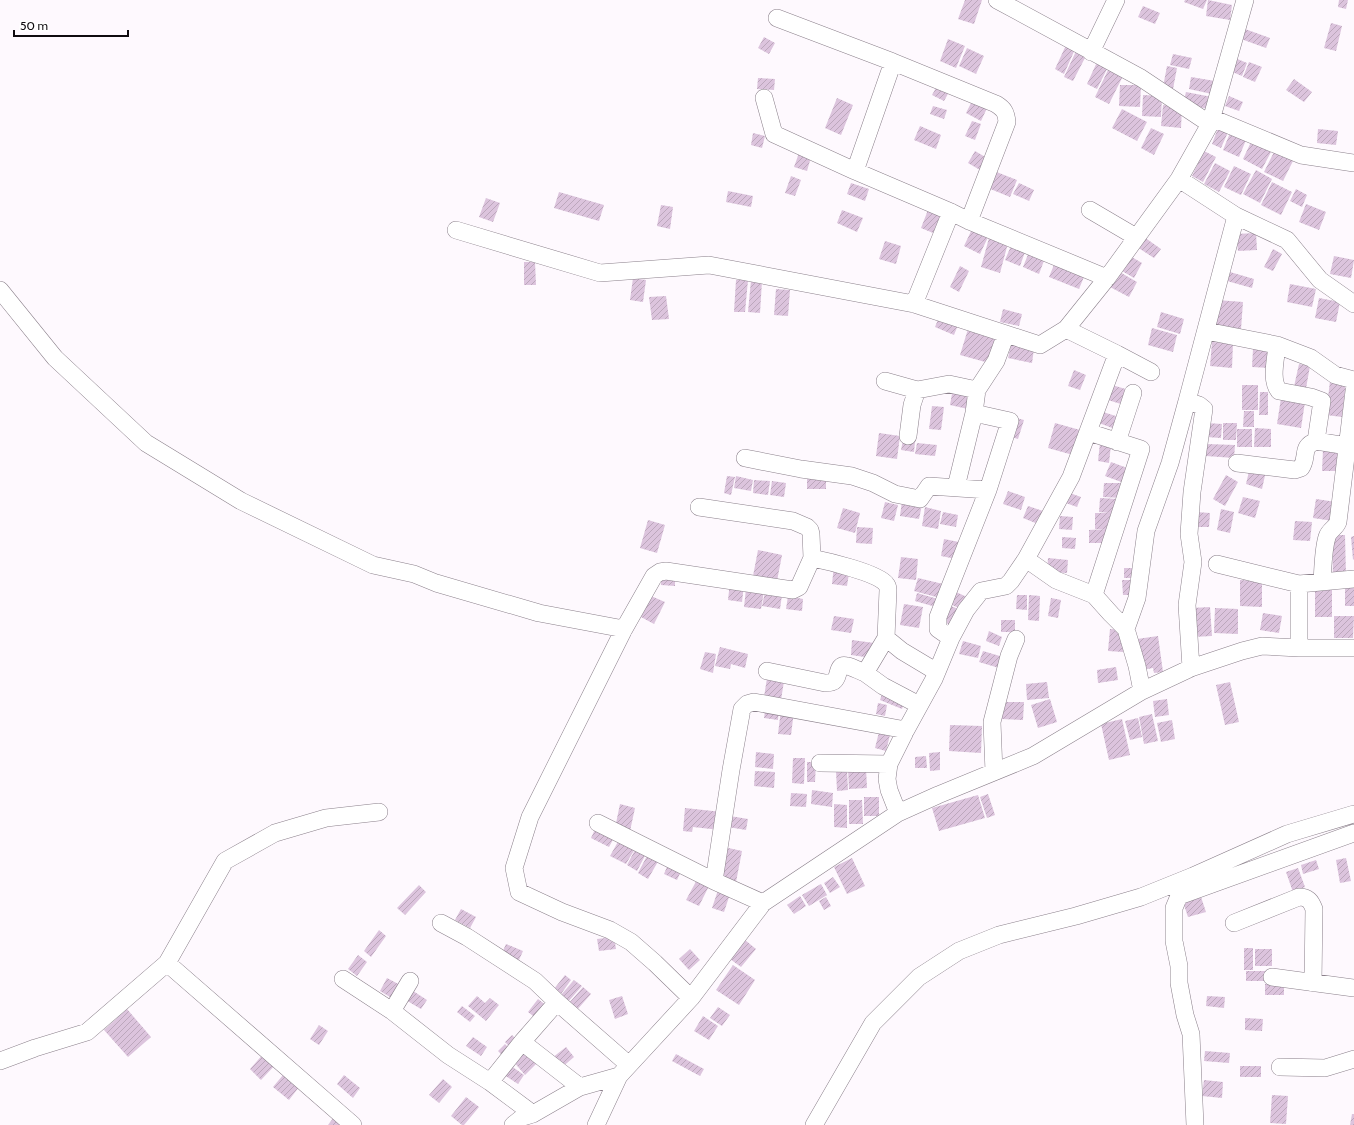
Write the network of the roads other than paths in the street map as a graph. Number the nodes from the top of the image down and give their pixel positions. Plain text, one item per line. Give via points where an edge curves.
1 (997, 0) edge
2 (1116, 0) edge
3 (1244, 0) edge
4 (777, 18) dead end
5 (1091, 52) junction
6 (893, 62) junction
7 (764, 98) dead end
8 (1211, 121) junction
9 (1354, 163) edge
10 (855, 172) junction
11 (1179, 178) junction
12 (1090, 210) dead end
13 (951, 212) junction
14 (1236, 216) junction
15 (969, 221) junction
16 (456, 230) dead end
17 (1136, 237) junction
18 (1107, 278) junction
19 (0, 290) edge
20 (914, 304) junction
21 (1354, 304) edge
22 (1066, 329) junction
23 (1206, 331) junction
24 (1006, 334) junction
25 (1277, 345) junction
26 (1117, 354) junction
27 (1151, 372) dead end
28 (1354, 380) edge
29 (885, 381) dead end
30 (917, 390) junction
31 (977, 390) junction
32 (1354, 391) edge
33 (1133, 393) dead end
34 (1187, 401) junction
35 (974, 412) junction
36 (1088, 432) junction
37 (908, 436) dead end
38 (1316, 441) junction
39 (1117, 442) junction
40 (1351, 446) edge
41 (745, 458) dead end
42 (1237, 463) dead end
43 (956, 487) junction
44 (988, 490) junction
45 (698, 507) dead end
46 (812, 558) junction
47 (1026, 559) junction
48 (1217, 564) dead end
49 (1354, 579) edge
50 (1322, 582) junction
51 (1299, 584) junction
52 (1094, 595) junction
53 (624, 629) junction
54 (1126, 629) junction
55 (886, 638) junction
56 (951, 638) junction
57 (1016, 638) dead end
58 (1299, 648) junction
59 (1354, 648) edge
60 (1191, 668) junction
61 (767, 670) dead end
62 (937, 672) junction
63 (865, 673) junction
64 (1142, 691) junction
65 (919, 705) junction
66 (906, 730) junction
67 (820, 763) dead end
68 (889, 764) junction
69 (994, 772) junction
70 (379, 812) dead end
71 (898, 813) junction
72 (1354, 814) edge
73 (598, 823) dead end
74 (1354, 833) edge
75 (714, 881) junction
76 (763, 903) junction
77 (441, 923) dead end
78 (1234, 923) dead end
79 (166, 963) junction
80 (1272, 977) dead end
81 (343, 979) dead end
82 (410, 981) dead end
83 (1313, 982) junction
84 (1354, 988) edge
85 (691, 998) junction
86 (557, 1002) junction
87 (392, 1011) junction
88 (522, 1042) junction
89 (1354, 1059) edge
90 (0, 1061) edge
91 (1280, 1067) dead end
92 (624, 1070) junction
93 (490, 1082) junction
94 (580, 1087) junction
95 (533, 1114) junction
96 (353, 1125) edge
97 (513, 1125) edge
98 (596, 1125) edge
99 (814, 1125) edge
100 (1195, 1125) edge

1 - 5 street
2 - 5 street
3 - 8 street
4 - 6 street
5 - 8 street via 1141,78
6 - 10 street
6 - 15 street via 996,104 1006,114 1007,122
7 - 10 street via 774,134
8 - 9 street via 1301,154
8 - 11 street
10 - 13 street
11 - 14 street
11 - 17 street
12 - 17 street
13 - 15 street
13 - 20 street
14 - 21 street via 1287,240 1320,280
14 - 23 street
15 - 18 street
16 - 20 street via 600,272 709,266
17 - 18 street
18 - 22 street
19 - 53 street via 55,358 146,443 241,501 373,565 414,574 436,583 539,613
20 - 24 street
22 - 24 street via 1040,345
22 - 26 street
23 - 25 street
23 - 34 street
24 - 31 street via 996,361
25 - 28 street via 1311,358 1335,375
25 - 38 street via 1274,381 1277,390 1322,401
26 - 27 street
26 - 36 street
29 - 30 street
30 - 31 street via 949,384
30 - 37 street
31 - 35 street
32 - 40 street
33 - 39 street
34 - 54 street via 1170,463 1146,531 1137,598
34 - 60 street via 1199,404 1204,409 1192,492 1189,534 1193,562 1187,605
35 - 43 street
35 - 44 street via 1010,421
36 - 39 street
36 - 47 street via 1071,477
38 - 40 street
38 - 42 street via 1308,444 1304,463 1301,468 1295,470
39 - 52 street via 1141,449
40 - 50 street via 1338,522 1326,538
41 - 43 street via 852,476 873,482 895,494 920,500 929,486
43 - 44 street
44 - 56 street via 938,617 938,629
45 - 46 street via 793,521 807,527 811,534
46 - 53 street via 799,587 793,590 660,572 654,576
46 - 55 street via 840,563 881,579 887,585
47 - 52 street via 1056,580
47 - 56 street via 1006,586 981,591 966,610
48 - 51 street
49 - 50 street
50 - 51 street
51 - 58 street
52 - 54 street
53 - 85 street via 530,817 514,868 519,892 610,930 631,942
54 - 64 street
55 - 62 street
55 - 63 street
56 - 62 street
57 - 69 street via 992,722
58 - 59 street
58 - 60 street via 1262,646
60 - 64 street
61 - 63 street via 825,683 833,683 839,668 846,665
62 - 65 street
63 - 65 street via 883,686
64 - 69 street via 1033,756
65 - 66 street
66 - 68 street
66 - 75 street via 754,702 747,704 742,708
67 - 68 street
68 - 71 street via 889,790
69 - 71 street
70 - 79 street via 326,818 275,833 226,861
71 - 76 street
72 - 99 street via 1287,834 1141,897 999,935 959,951 919,977 873,1023
73 - 75 street
74 - 100 street via 1179,896 1174,908 1174,941 1179,966 1179,983 1191,1034
75 - 76 street
76 - 85 street
77 - 86 street via 534,981
78 - 83 street via 1299,896 1306,897 1314,909
79 - 90 street via 87,1032
79 - 96 street
80 - 83 street
81 - 87 street
82 - 87 street
83 - 84 street
85 - 92 street
86 - 88 street
86 - 92 street
87 - 93 street via 448,1055
88 - 93 street
88 - 94 street
89 - 91 street via 1325,1068
92 - 94 street
92 - 98 street
93 - 95 street
94 - 95 street
95 - 97 street via 523,1117

